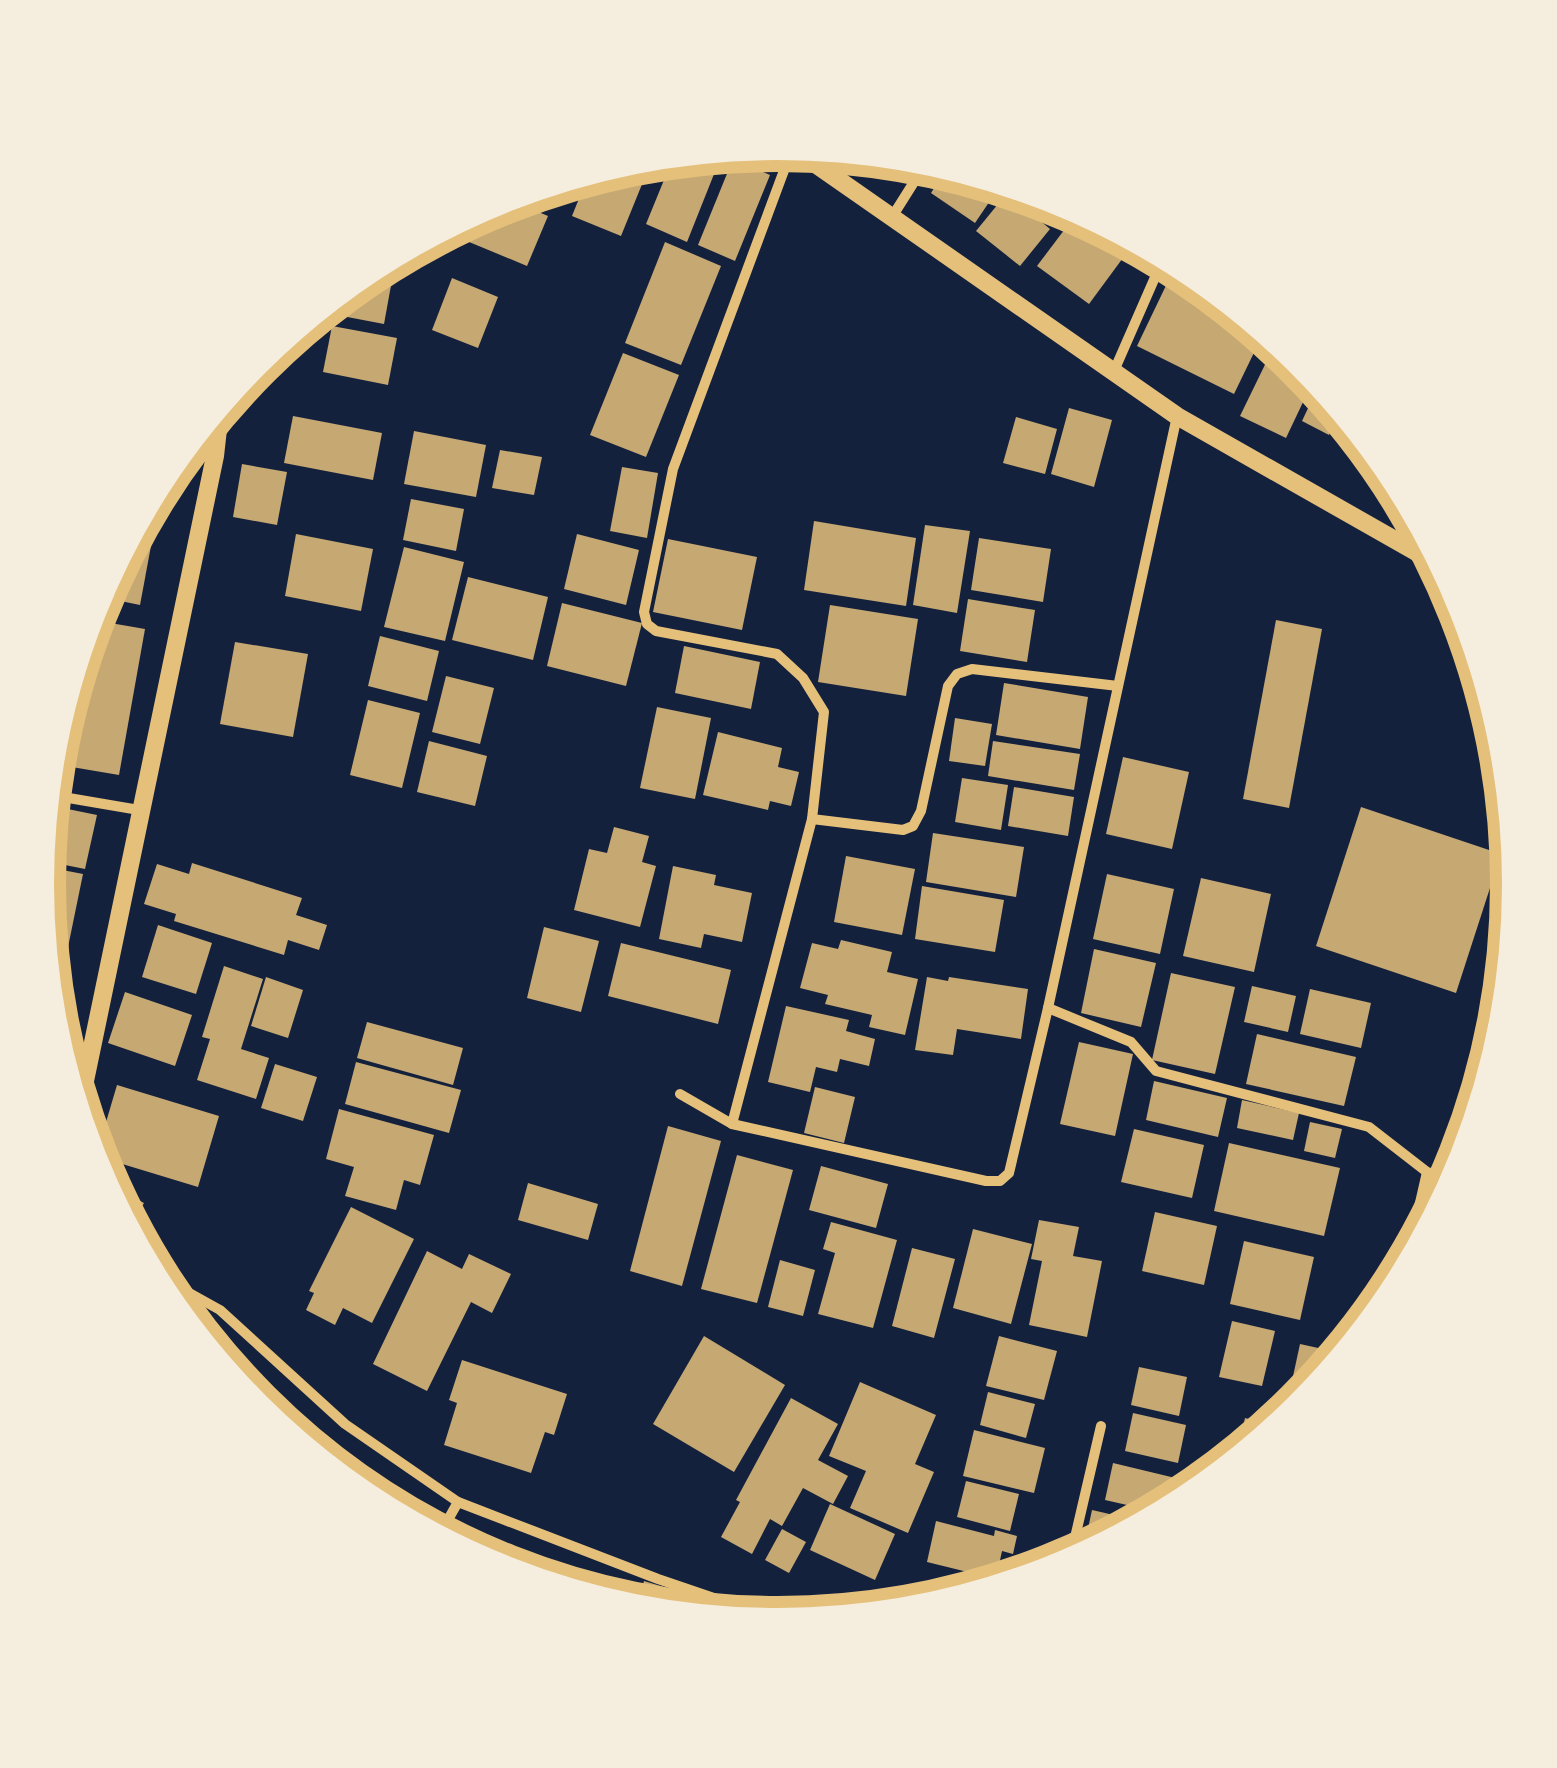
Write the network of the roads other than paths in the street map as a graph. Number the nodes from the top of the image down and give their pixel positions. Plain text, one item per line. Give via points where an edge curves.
1 (787, 166) edge
2 (819, 167) edge
3 (917, 179) edge
4 (892, 217) junction
5 (1157, 274) edge
6 (1114, 370) junction
7 (1176, 416) junction
8 (217, 436) edge
9 (1416, 552) edge
10 (1118, 686) junction
11 (65, 797) edge
12 (139, 810) junction
13 (812, 819) junction
14 (1048, 1008) junction
15 (86, 1076) edge
16 (680, 1094) dead end
17 (732, 1124) junction
18 (1428, 1172) junction
19 (1435, 1174) edge
20 (1419, 1209) edge
21 (187, 1292) edge
22 (1101, 1426) dead end
23 (458, 1502) junction
24 (447, 1521) edge
25 (1075, 1538) edge
26 (719, 1600) edge

1 - 13 street via 673,469 644,612 656,632 777,654 803,678 824,712
2 - 4 street
3 - 4 street
4 - 6 street
5 - 6 street
6 - 7 street
7 - 9 street
7 - 10 street
8 - 12 street
10 - 13 street via 972,669 957,674 948,686 921,812 912,826
10 - 14 street
11 - 12 street
12 - 15 street
13 - 17 street
14 - 17 street via 1009,1173 1000,1181
14 - 18 street via 1131,1042 1156,1071 1369,1126
16 - 17 street
18 - 19 street
18 - 20 street
21 - 23 street via 220,1310 345,1424
22 - 25 street
23 - 24 street
23 - 26 street

